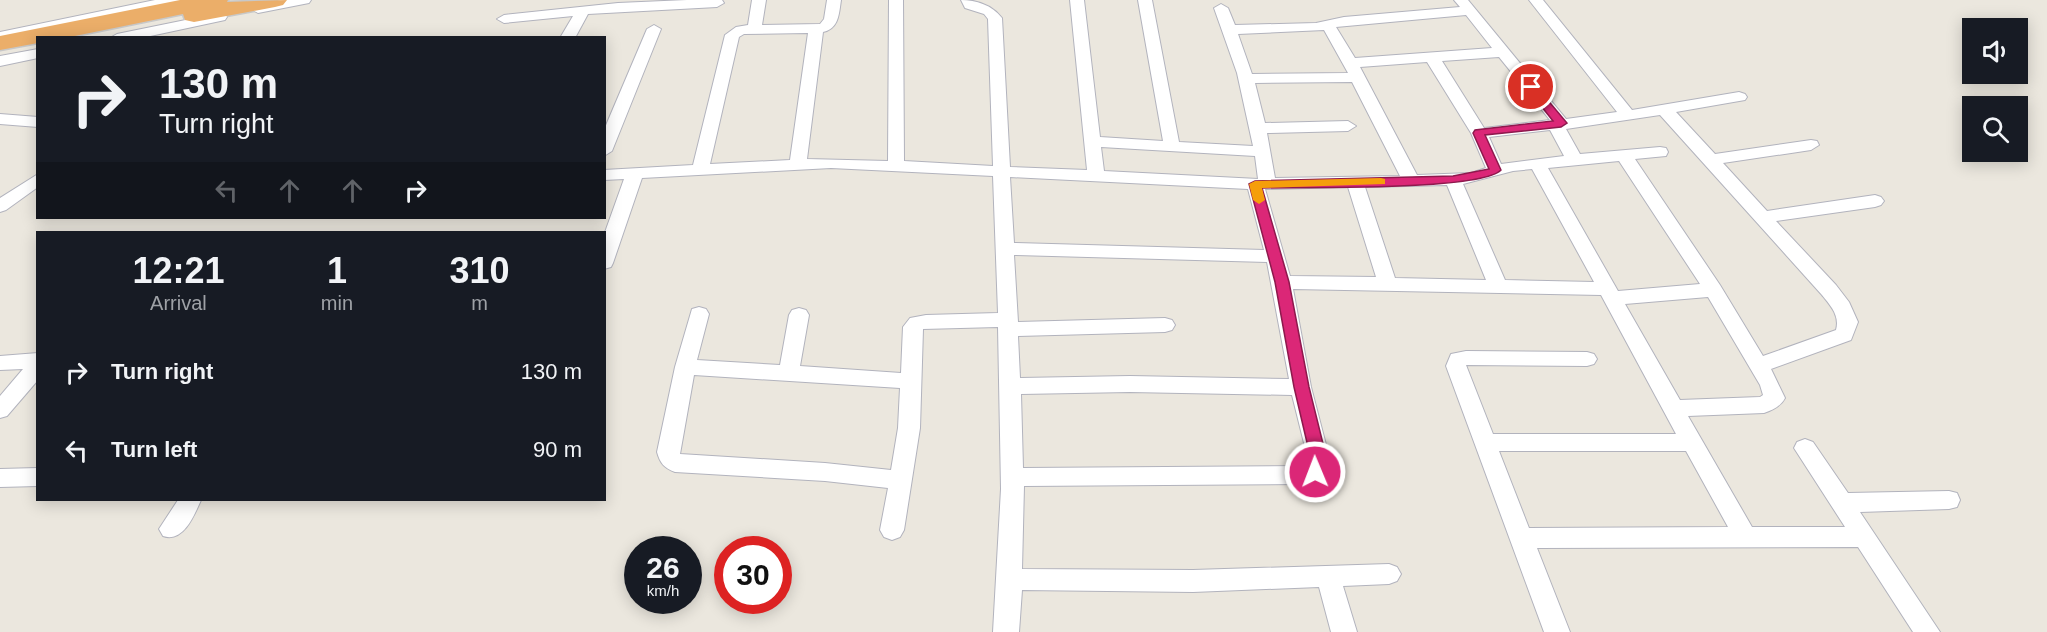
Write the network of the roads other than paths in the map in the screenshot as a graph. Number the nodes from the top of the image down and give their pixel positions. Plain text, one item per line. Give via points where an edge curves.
1 (176, 0) edge
2 (216, 0) edge
3 (275, 0) edge
4 (304, 0) edge
5 (759, 0) edge
6 (834, 0) edge
7 (896, 0) edge
8 (968, 0) edge
9 (1077, 0) edge
10 (1145, 0) edge
11 (1536, 0) edge
12 (619, 3) edge
13 (717, 3) dead end
14 (1464, 5) edge
15 (1221, 9) dead end
16 (584, 10) junction
17 (504, 19) dead end
18 (1328, 26) junction
19 (654, 29) dead end
20 (754, 30) junction
21 (816, 30) junction
22 (1230, 30) junction
23 (0, 36) edge
24 (92, 36) edge
25 (127, 36) edge
26 (568, 36) edge
27 (0, 43) edge
28 (36, 47) edge
29 (1502, 52) junction
30 (36, 53) edge
31 (0, 54) edge
32 (1432, 57) junction
33 (0, 61) edge
34 (1354, 70) junction
35 (1246, 79) junction
36 (1739, 97) dead end
37 (1665, 110) junction
38 (1627, 114) junction
39 (0, 119) edge
40 (36, 122) edge
41 (1558, 124) junction
42 (1348, 126) dead end
43 (1260, 128) junction
44 (1479, 133) junction
45 (1092, 141) junction
46 (1811, 145) dead end
47 (606, 146) edge
48 (1172, 147) junction
49 (1263, 152) junction
50 (1660, 153) dead end
51 (1625, 157) junction
52 (1575, 160) junction
53 (1711, 160) junction
54 (798, 163) junction
55 (1537, 163) junction
56 (896, 165) junction
57 (700, 169) junction
58 (1495, 170) junction
59 (1002, 171) junction
60 (635, 173) junction
61 (606, 175) edge
62 (1096, 176) junction
63 (36, 180) edge
64 (1453, 180) junction
65 (1411, 181) junction
66 (1355, 182) junction
67 (1261, 184) junction
68 (1875, 201) dead end
69 (0, 206) edge
70 (1763, 217) junction
71 (1005, 249) junction
72 (1275, 256) junction
73 (606, 257) edge
74 (1282, 282) junction
75 (1387, 284) junction
76 (1498, 286) junction
77 (1713, 290) junction
78 (1611, 293) junction
79 (699, 314) dead end
80 (799, 315) dead end
81 (1009, 324) junction
82 (1165, 325) dead end
83 (1587, 359) dead end
84 (36, 360) edge
85 (0, 363) edge
86 (1759, 366) junction
87 (685, 367) junction
88 (36, 370) edge
89 (789, 374) junction
90 (912, 381) junction
91 (30, 384) edge
92 (1011, 387) junction
93 (1301, 387) junction
94 (1675, 408) junction
95 (0, 410) edge
96 (1693, 442) junction
97 (1486, 443) junction
98 (1805, 448) dead end
99 (36, 477) edge
100 (1013, 477) junction
101 (0, 478) edge
102 (901, 480) junction
103 (1949, 500) dead end
104 (189, 501) edge
105 (1841, 503) junction
106 (171, 529) dead end
107 (892, 530) dead end
108 (1745, 537) junction
109 (1864, 537) junction
110 (1521, 538) junction
111 (1389, 574) dead end
112 (1328, 577) junction
113 (1012, 579) junction
114 (1006, 632) edge
115 (1344, 632) edge
116 (1557, 632) edge
117 (1927, 632) edge

1 - 23 street
2 - 27 highway
3 - 24 highway
4 - 25 street
5 - 20 street
6 - 21 street via 829,25
7 - 56 street
8 - 59 street via 970,5 995,18
9 - 45 street
10 - 48 street
11 - 38 street
12 - 13 street
12 - 16 street
14 - 18 street
14 - 29 street
15 - 22 street
16 - 17 street
16 - 26 street
18 - 22 street
18 - 34 street
19 - 47 street
20 - 21 street
20 - 57 street via 741,30 732,36
21 - 54 street
22 - 35 street
28 - 31 highway
29 - 32 street
29 - 41 street
30 - 33 street
32 - 34 street
32 - 44 street
34 - 35 street
34 - 65 street
35 - 43 street
36 - 37 street
37 - 38 street
37 - 53 street
38 - 41 street
39 - 40 street
41 - 44 street
41 - 52 street
42 - 43 street
43 - 49 street
44 - 58 street
45 - 48 street
45 - 62 street
46 - 53 street
48 - 49 street
49 - 67 street
50 - 51 street
51 - 52 street
51 - 77 street
52 - 55 street
53 - 70 street
54 - 56 street
54 - 57 street
55 - 58 street
55 - 78 street
56 - 59 street
57 - 60 street
58 - 64 street
59 - 62 street
59 - 71 street
60 - 61 street
60 - 73 street
62 - 67 street
63 - 69 street
64 - 65 street
64 - 76 street
65 - 66 street
66 - 67 street
66 - 75 street
67 - 72 street
68 - 70 street
70 - 86 street via 1829,290 1848,322 1844,335
71 - 72 street
71 - 81 street
72 - 74 street
74 - 75 street
74 - 93 street
75 - 76 street
76 - 78 street
77 - 78 street
77 - 86 street
78 - 94 street
79 - 87 street
80 - 89 street
81 - 82 street
81 - 90 street via 917,323 911,333
81 - 92 street
83 - 97 street via 1458,359 1456,366
84 - 85 street
86 - 94 street via 1775,398 1764,405
87 - 89 street
87 - 102 street via 668,452 675,463
88 - 91 street
89 - 90 street
90 - 102 street
91 - 95 street
92 - 93 street
92 - 100 street
93 - 100 street via 1320,464 1315,472
94 - 96 street
96 - 97 street
96 - 108 street
97 - 110 street
98 - 105 street
99 - 101 street
100 - 113 street
102 - 107 street
103 - 105 street
104 - 106 street
105 - 109 street
108 - 109 street
108 - 110 street
109 - 117 street
110 - 116 street
111 - 112 street
112 - 113 street via 1193,581
112 - 115 street
113 - 114 street

